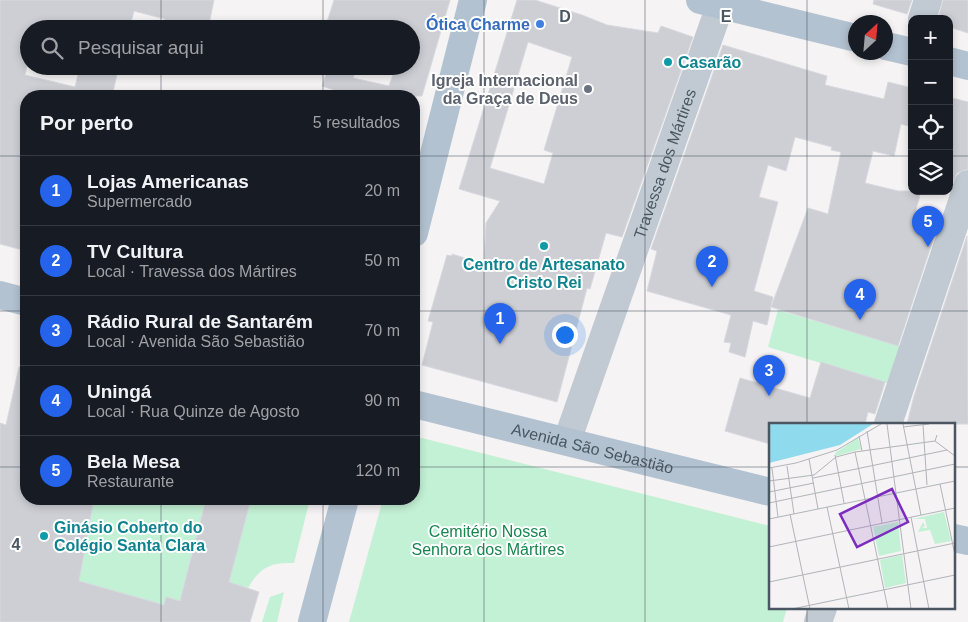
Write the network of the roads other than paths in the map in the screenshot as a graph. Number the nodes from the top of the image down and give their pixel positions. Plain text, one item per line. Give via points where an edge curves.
1 (473, 0) edge
2 (928, 0) edge
3 (714, 2) edge
4 (923, 15) edge
5 (848, 36) edge
6 (893, 48) edge
7 (908, 51) edge
8 (953, 63) edge
9 (968, 66) edge
10 (968, 184) edge
11 (420, 209) edge
12 (0, 295) edge
13 (20, 300) edge
14 (420, 405) edge
15 (888, 423) edge
16 (567, 441) junction
17 (769, 492) edge
18 (343, 505) edge
19 (822, 610) edge
20 (312, 622) edge
21 (818, 622) edge

1 - 11 main road
2 - 4 street
3 - 5 main road
3 - 16 street, Travessa dos Mártires
6 - 7 main road
8 - 9 main road
10 - 15 street
12 - 13 main road
14 - 16 main road, Avenida São Sebastião
16 - 17 main road, Avenida São Sebastião
18 - 20 main road
19 - 21 street

